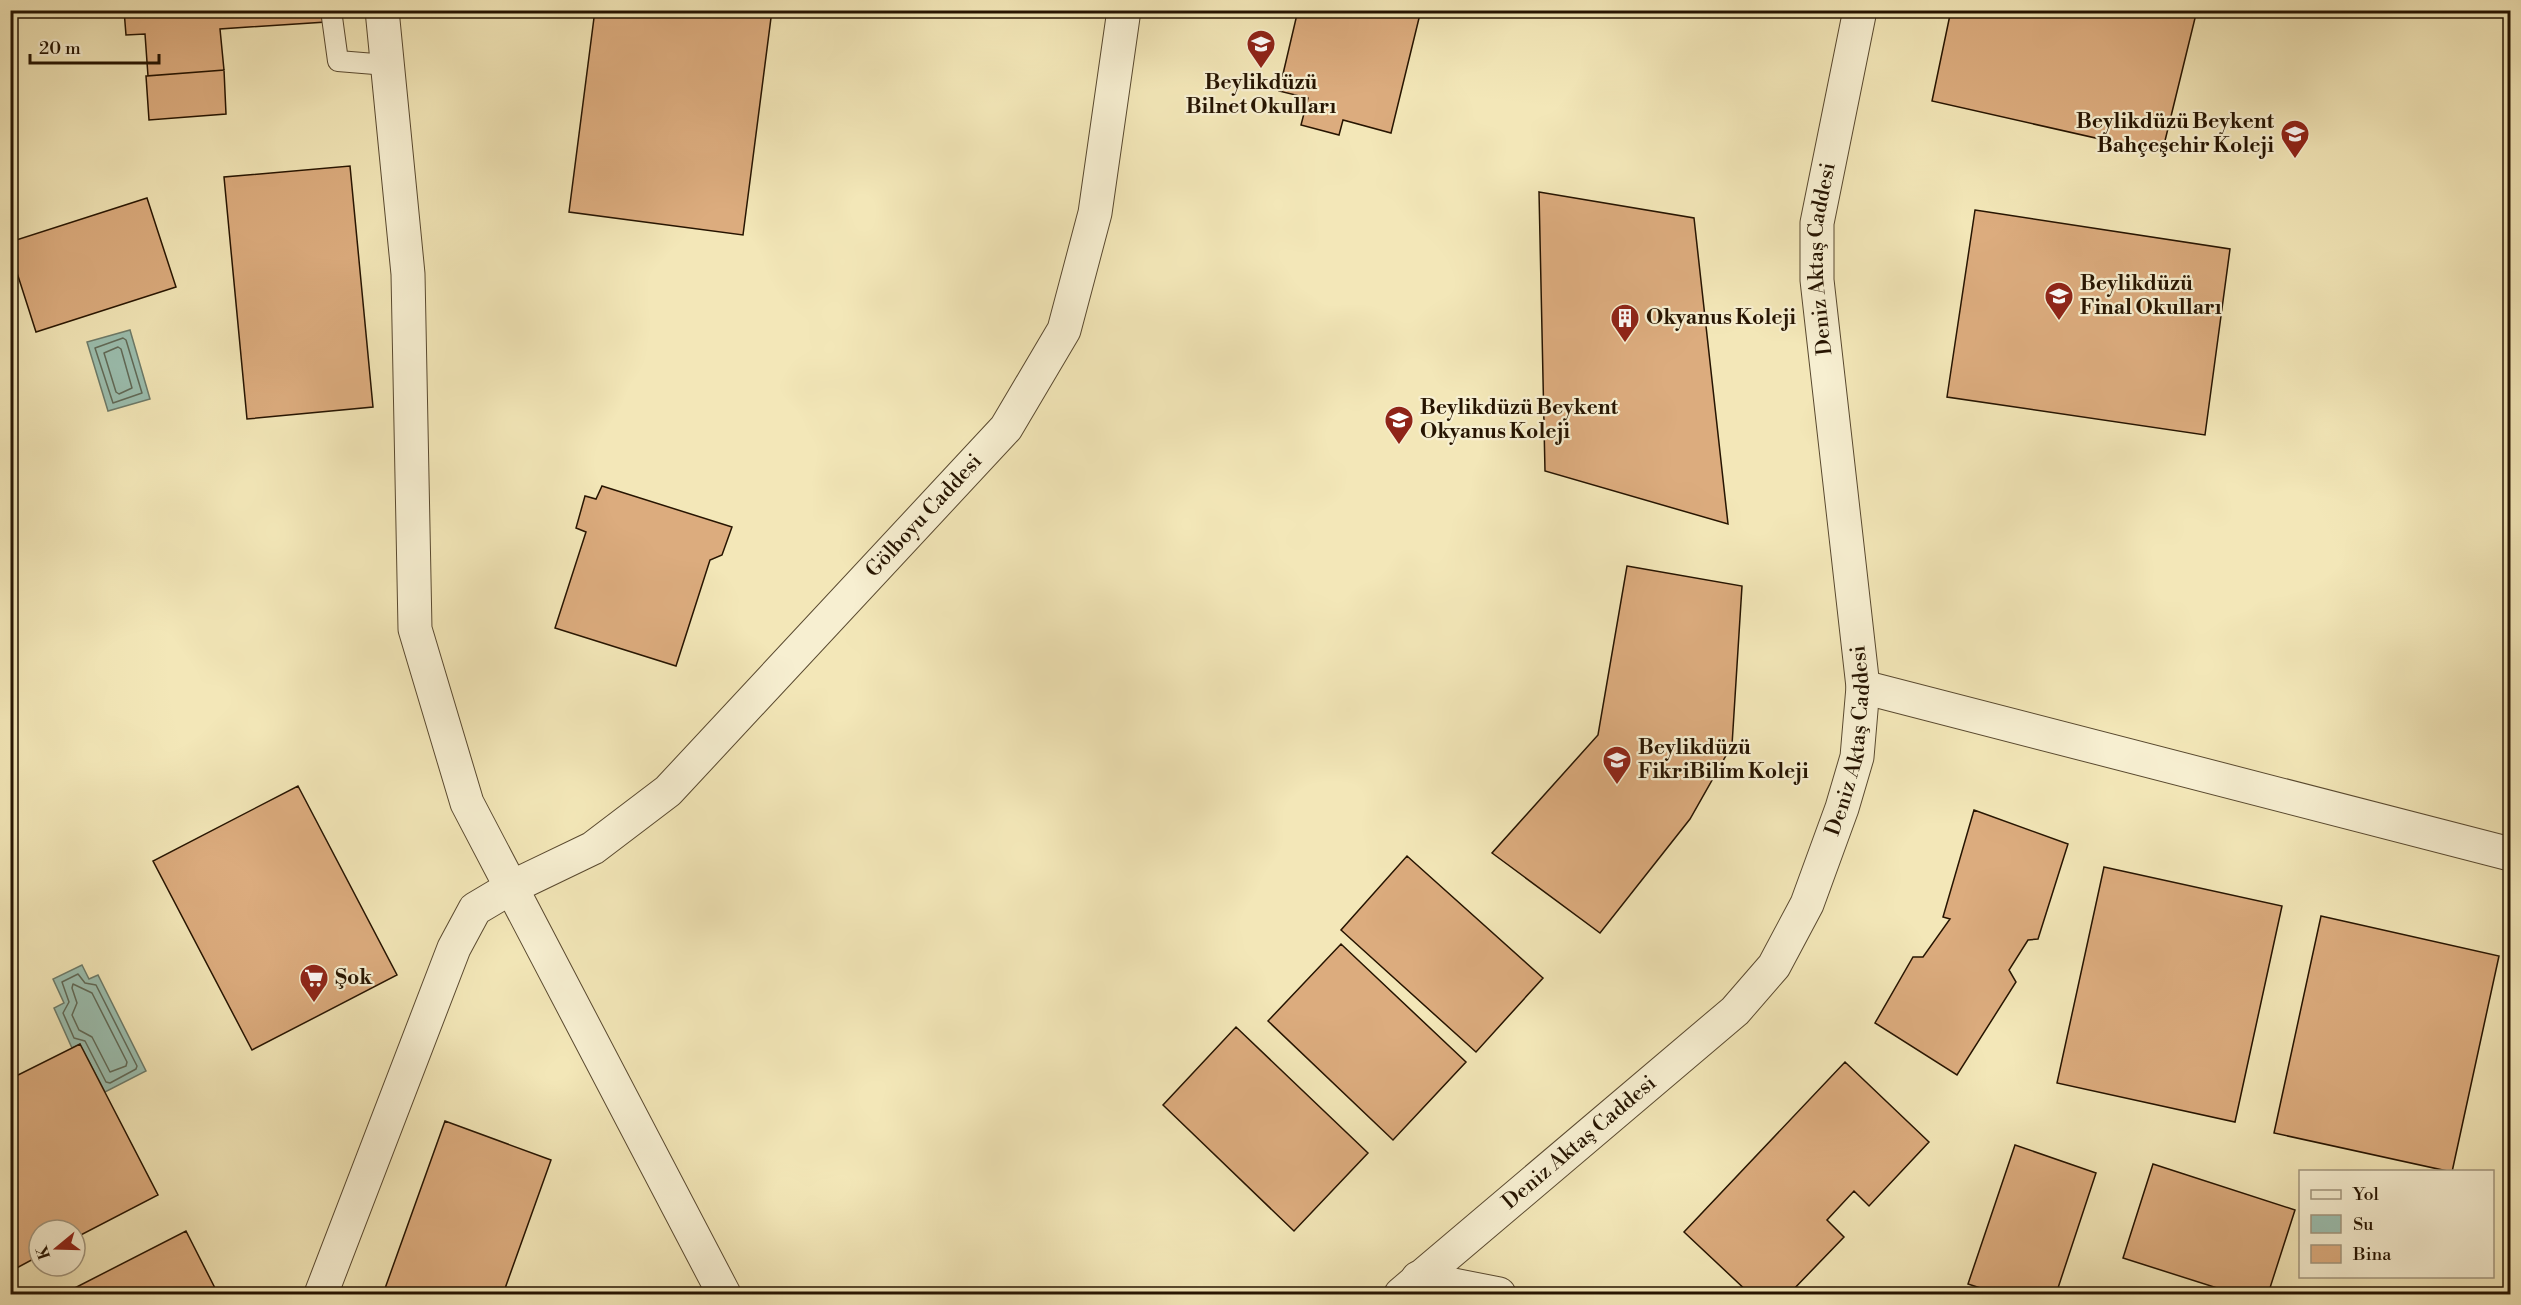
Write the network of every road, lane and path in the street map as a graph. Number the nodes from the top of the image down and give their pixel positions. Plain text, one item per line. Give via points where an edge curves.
1 (330, 10) edge
2 (382, 10) edge
3 (1124, 10) edge
4 (1860, 10) edge
5 (387, 65) junction
6 (1863, 687) junction
7 (2511, 854) edge
8 (513, 887) junction
9 (1409, 1286) edge
10 (321, 1294) edge
11 (724, 1294) edge
12 (1499, 1294) edge

1 - 5 lane via 338,61
2 - 5 street
3 - 8 street, Gölboyu Caddesi via 1095,213 1064,330 1006,428 668,791 593,848
4 - 6 street, Deniz Aktaş Caddesi via 1817,223 1817,280
5 - 8 street via 408,274 415,629 467,803
6 - 7 street
6 - 9 street, Deniz Aktaş Caddesi via 1857,757 1842,808 1807,904 1773,966 1735,1011
8 - 10 street, Gölboyu Caddesi via 475,909 454,948
8 - 11 street
9 - 12 street

